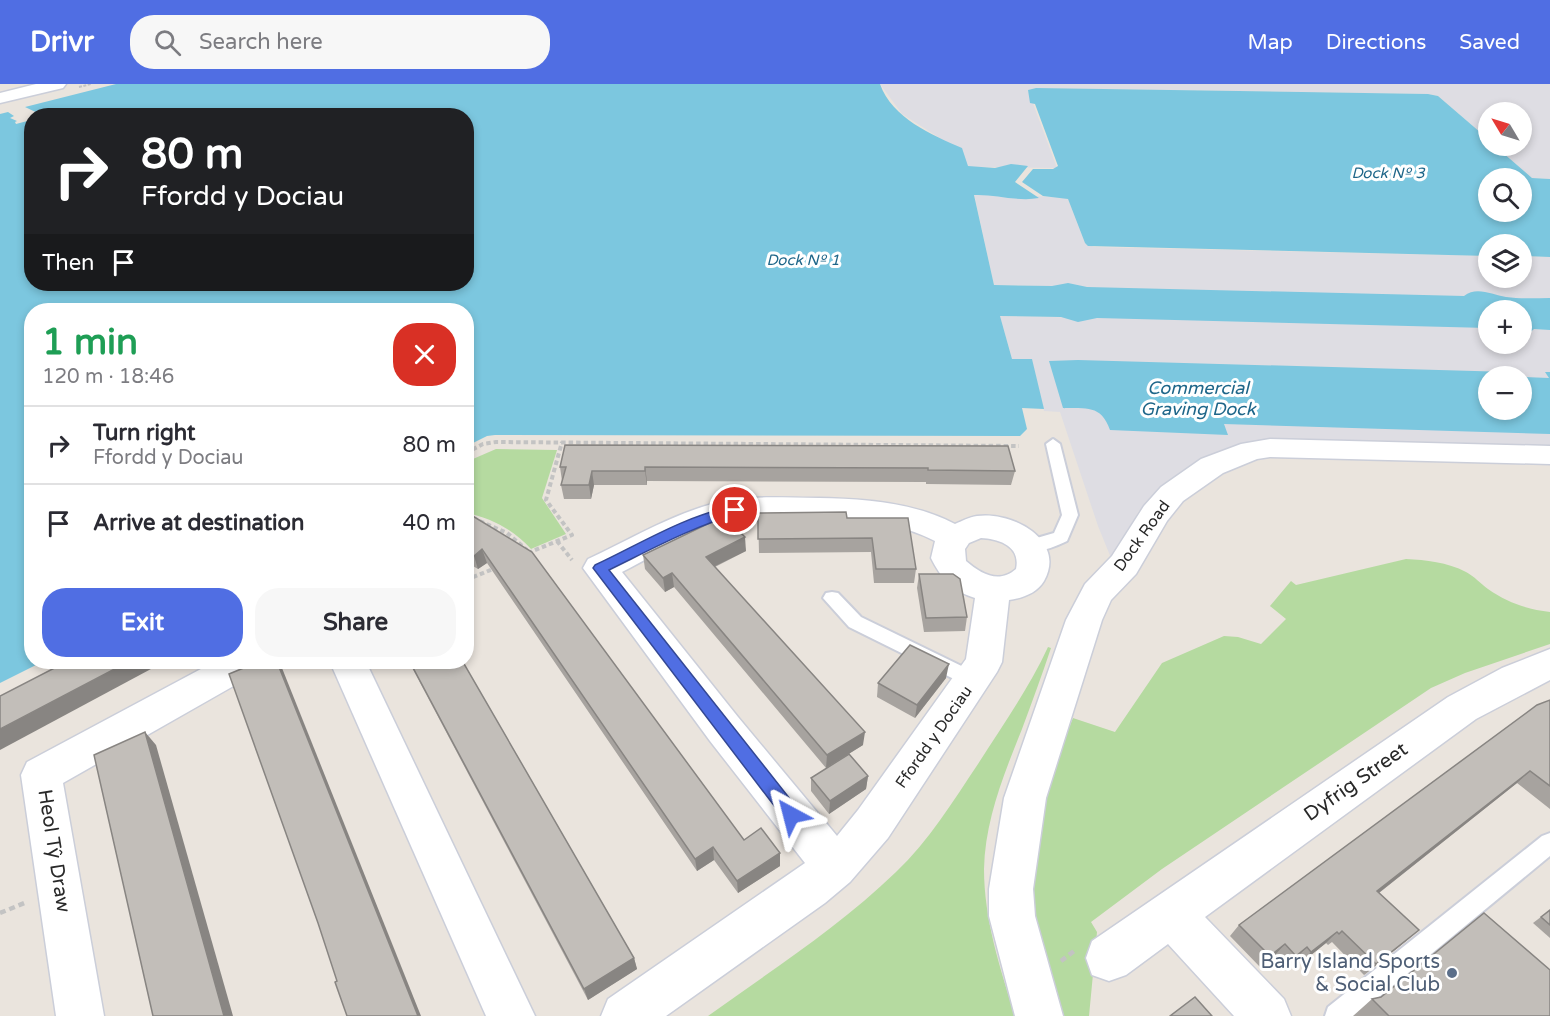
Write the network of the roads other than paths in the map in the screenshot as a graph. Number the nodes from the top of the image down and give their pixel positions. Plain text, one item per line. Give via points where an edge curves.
1 (47, 85) edge
2 (0, 98) edge
3 (1053, 444) dead end
4 (1550, 455) edge
5 (954, 537) junction
6 (1029, 546) junction
7 (993, 590) junction
8 (832, 598) dead end
9 (1550, 664) edge
10 (232, 669) edge
11 (351, 669) edge
12 (973, 680) junction
13 (1550, 843) edge
14 (835, 867) junction
15 (1170, 913) junction
16 (1109, 958) dead end
17 (80, 1016) edge
18 (511, 1016) edge
19 (625, 1016) edge
20 (1039, 1016) edge
21 (1266, 1016) edge
22 (1337, 1016) edge

1 - 2 street
3 - 6 lane via 1070,515 1060,537
4 - 20 street, Dock Road via 1270,448 1212,466 1182,487 1155,514 1124,565 1097,593 1084,620 1024,798 1011,889 1012,916
5 - 6 street via 977,527 992,527 1007,531
5 - 7 street via 946,554 956,573 972,584
5 - 14 street via 920,520 885,512 735,510 697,522 600,568
6 - 7 street via 1035,557 1031,577 1021,585
7 - 12 street, Ffordd y Dociau via 984,662
8 - 12 lane via 855,622
9 - 15 street, Dyfrig Street via 1462,708
10 - 17 street, Heol Tŷ Draw via 41,775
11 - 18 street
12 - 14 street, Ffordd y Dociau via 873,824
13 - 22 lane
14 - 19 street, Ffordd y Dociau
15 - 16 street, Dyfrig Street
15 - 21 street

